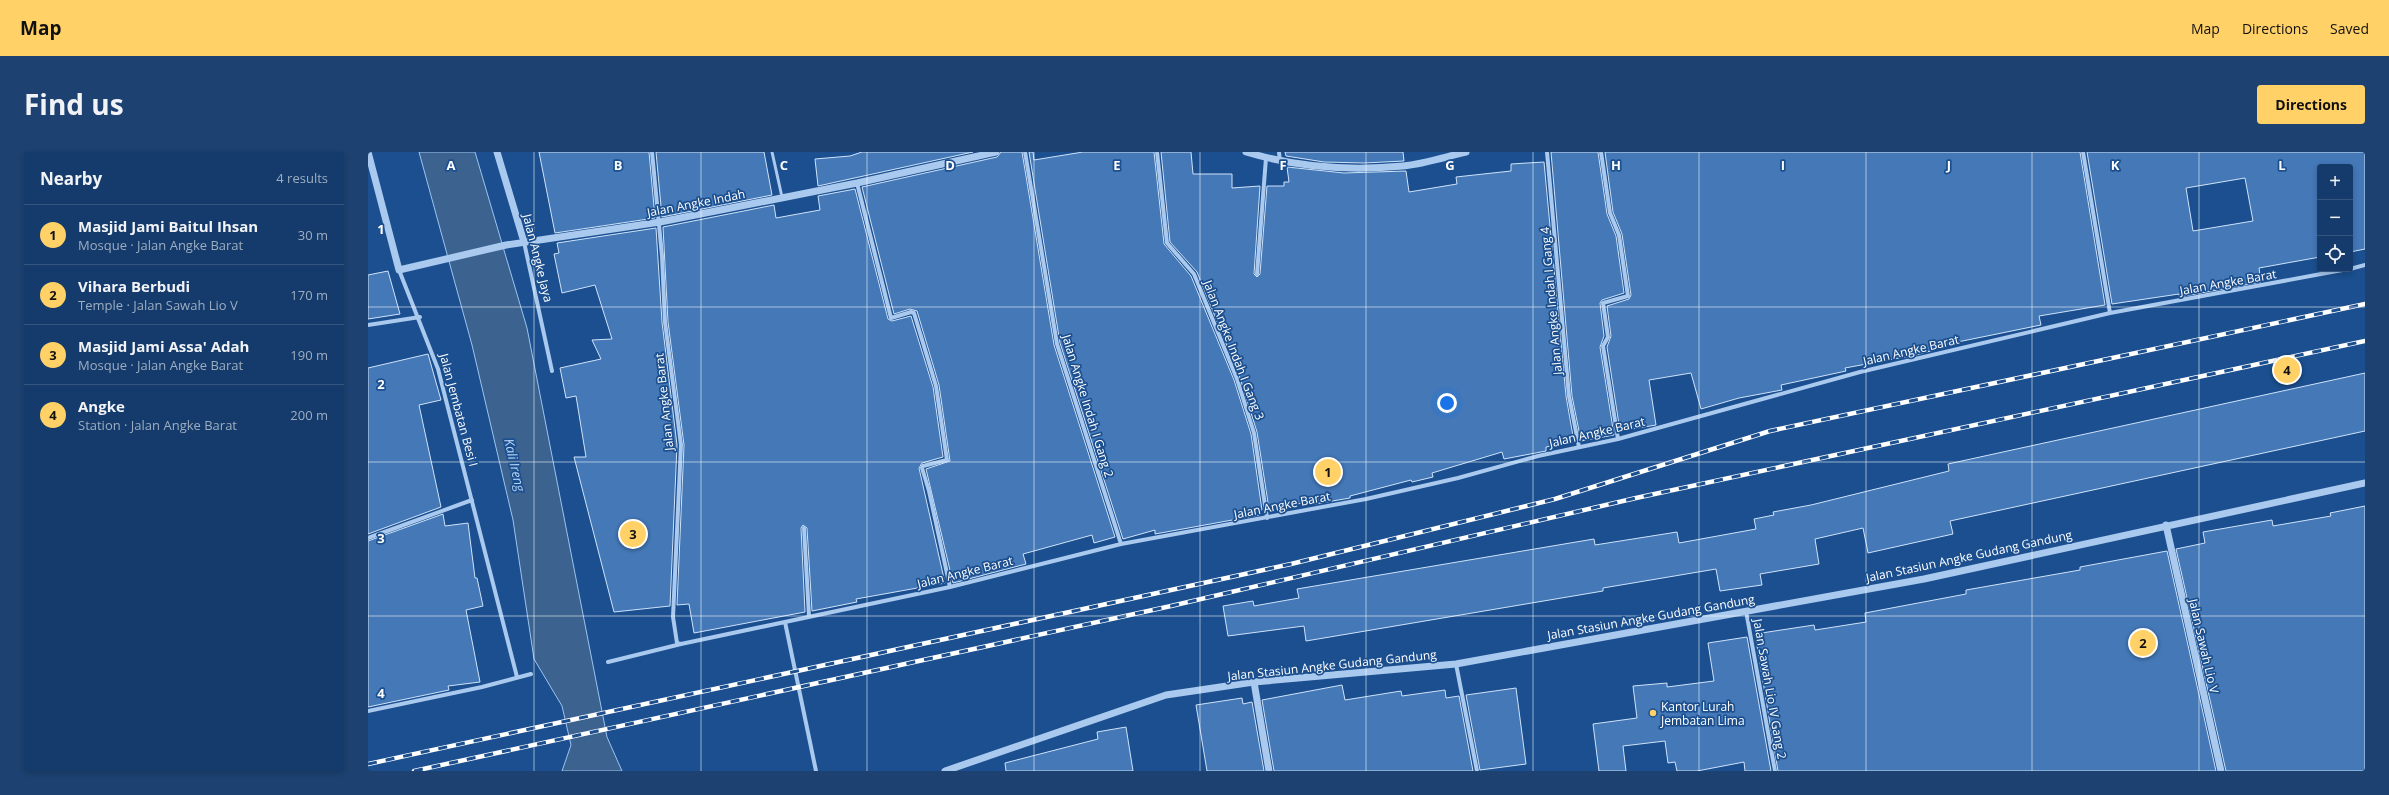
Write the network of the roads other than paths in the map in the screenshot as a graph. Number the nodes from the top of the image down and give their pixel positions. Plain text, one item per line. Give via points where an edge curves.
1 (368, 152) edge
2 (497, 152) edge
3 (652, 152) edge
4 (772, 152) edge
5 (996, 152) edge
6 (1025, 152) edge
7 (1157, 152) edge
8 (1246, 152) edge
9 (1279, 152) edge
10 (1466, 152) edge
11 (1547, 152) edge
12 (1601, 152) edge
13 (2083, 152) edge
14 (1266, 158) junction
15 (1280, 162) junction
16 (857, 183) junction
17 (782, 198) junction
18 (660, 222) junction
19 (524, 242) junction
20 (2365, 265) edge
21 (2353, 268) edge
22 (399, 270) junction
23 (2333, 272) edge
24 (1257, 274) dead end
25 (2110, 313) junction
26 (420, 318) junction
27 (368, 325) edge
28 (552, 371) dead end
29 (1618, 439) junction
30 (1579, 447) junction
31 (2365, 483) edge
32 (472, 500) junction
33 (1267, 518) junction
34 (2166, 525) junction
35 (804, 528) dead end
36 (368, 538) edge
37 (1121, 544) junction
38 (950, 587) junction
39 (1746, 611) junction
40 (809, 616) junction
41 (785, 622) junction
42 (681, 644) junction
43 (608, 662) dead end
44 (1456, 664) junction
45 (531, 674) dead end
46 (518, 677) junction
47 (1254, 682) junction
48 (368, 711) edge
49 (816, 771) edge
50 (945, 771) edge
51 (1269, 771) edge
52 (1477, 771) edge
53 (1775, 771) edge
54 (2221, 771) edge

1 - 22 street, Jalan Jembatan Besi I
2 - 19 street, Jalan Angke Jaya
3 - 18 street
4 - 17 lane
5 - 16 street, Jalan Angke Indah
6 - 37 street, Jalan Angke Indah I Gang 2 via 1057,344
7 - 33 street, Jalan Angke Indah I Gang 3 via 1167,243 1194,274 1237,379 1254,433
8 - 14 street
9 - 15 street
10 - 15 street via 1404,166 1325,166
11 - 30 street, Jalan Angke Indah I Gang 4 via 1569,396
12 - 29 street via 1610,213 1619,235 1628,296 1603,303 1608,337 1603,346
13 - 25 street
14 - 15 street
14 - 24 street
16 - 17 street, Jalan Angke Indah
16 - 38 street via 890,318 914,313 936,386 947,460 922,468
17 - 18 street, Jalan Angke Indah
18 - 19 street, Jalan Angke Indah
18 - 42 street, Jalan Angke Barat via 665,322 681,445 673,617 677,643
19 - 22 street, Jalan Angke Indah
19 - 28 street, Jalan Angke Jaya
20 - 21 street, Jalan Angke Barat
22 - 26 street, Jalan Jembatan Besi I
23 - 25 street, Jalan Angke Barat
25 - 29 street, Jalan Angke Barat via 1860,372
26 - 27 street
26 - 32 street, Jalan Jembatan Besi I via 438,369
29 - 30 street, Jalan Angke Barat
30 - 33 street, Jalan Angke Barat via 1458,478
31 - 34 street, Jalan Stasiun Angke Gudang Gandung
32 - 36 street
32 - 46 street, Jalan Jembatan Besi I
33 - 37 street, Jalan Angke Barat
34 - 39 street, Jalan Stasiun Angke Gudang Gandung via 1924,579
34 - 54 street, Jalan Sawah Lio V
35 - 40 street
37 - 38 street, Jalan Angke Barat
38 - 40 street, Jalan Angke Barat
39 - 44 street, Jalan Stasiun Angke Gudang Gandung
39 - 53 street, Jalan Sawah Lio IV Gang 2
40 - 41 street, Jalan Angke Barat
41 - 42 street, Jalan Angke Barat
41 - 49 street
42 - 43 street
44 - 47 street, Jalan Stasiun Angke Gudang Gandung
44 - 52 street
45 - 46 street
46 - 48 street
47 - 50 street, Jalan Stasiun Angke Gudang Gandung via 1166,695
47 - 51 street

